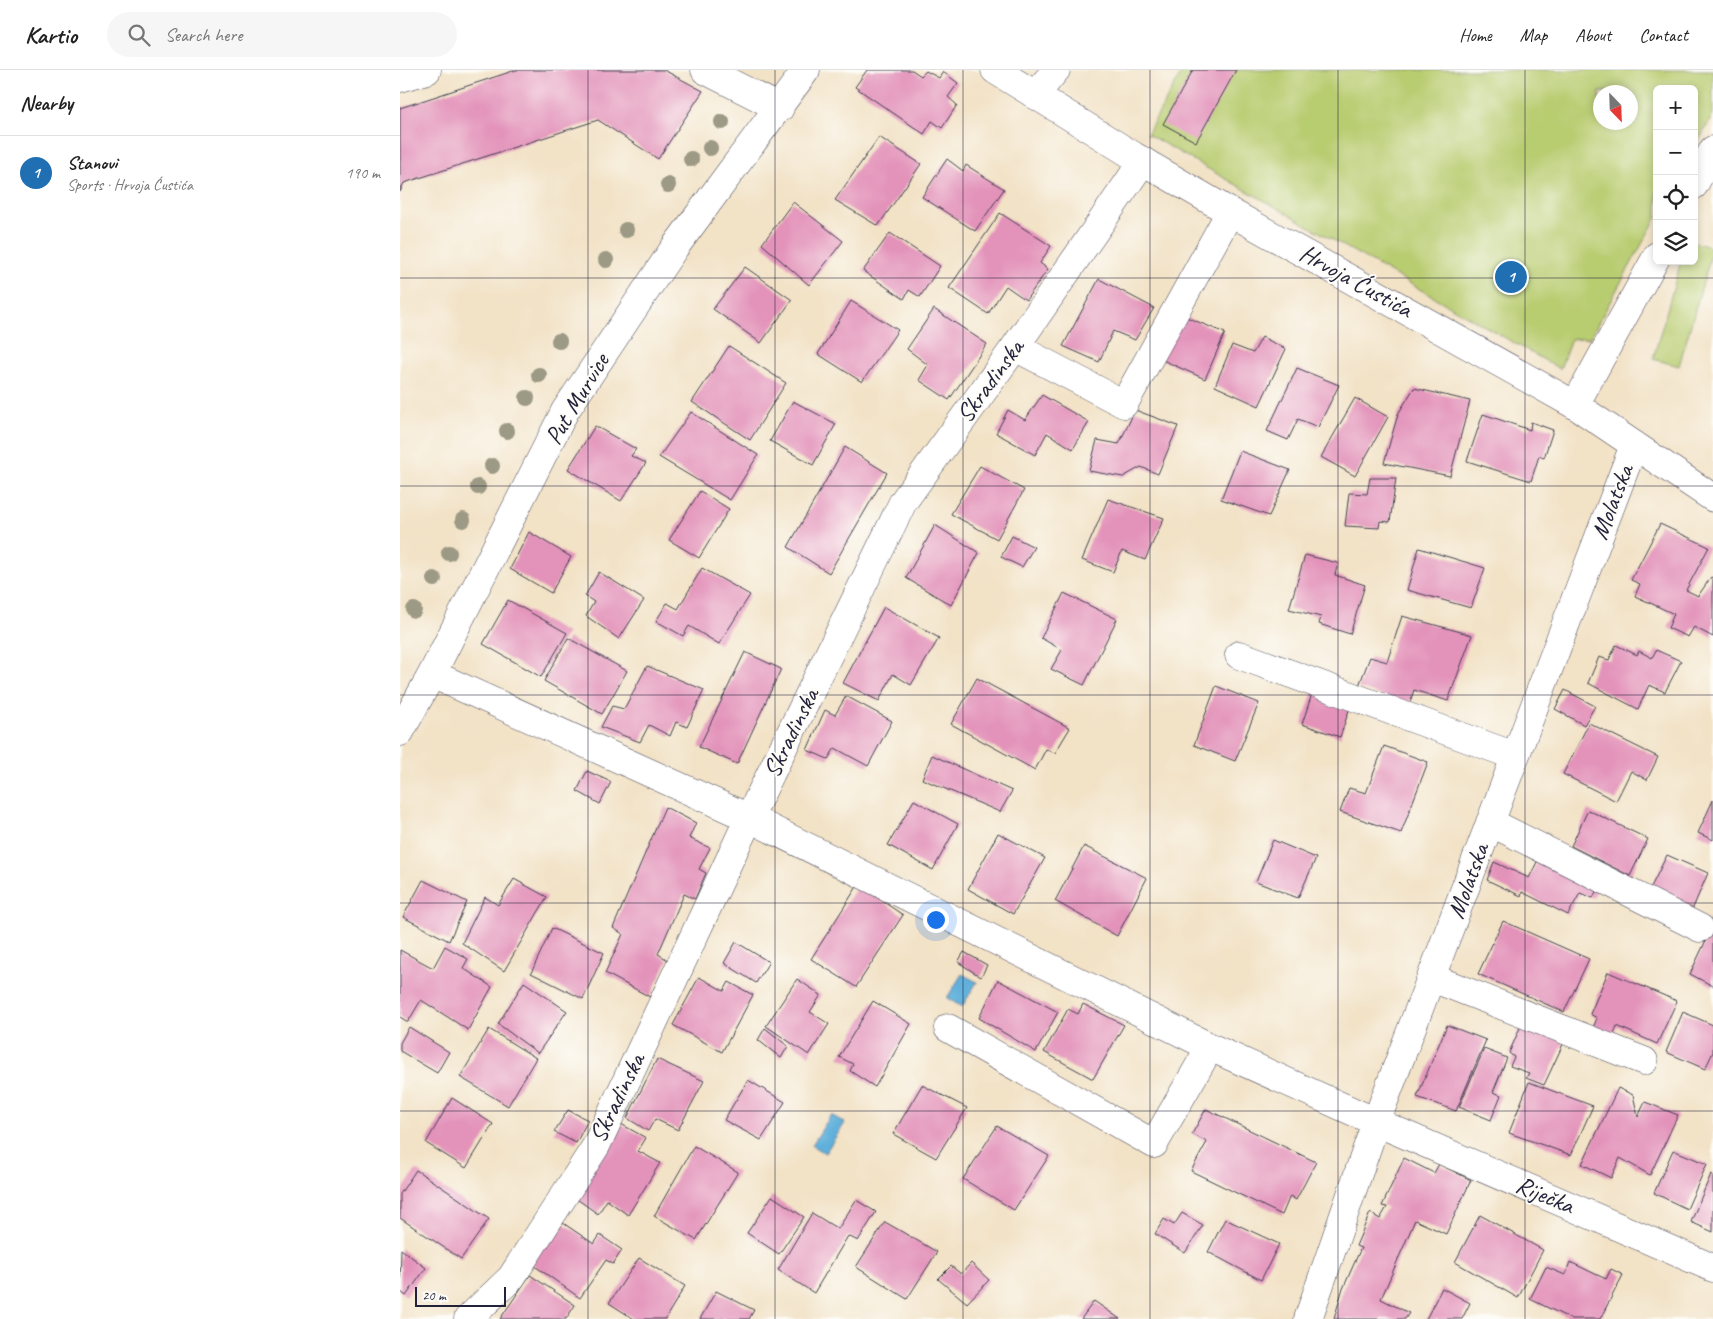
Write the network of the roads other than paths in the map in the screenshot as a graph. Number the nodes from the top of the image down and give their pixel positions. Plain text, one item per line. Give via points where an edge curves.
1 (427, 70) edge
2 (705, 70) edge
3 (820, 70) edge
4 (995, 70) edge
5 (1056, 70) edge
6 (400, 78) edge
7 (793, 89) edge
8 (1035, 94) junction
9 (1713, 150) edge
10 (1143, 161) junction
11 (1698, 178) edge
12 (1230, 212) junction
13 (1653, 263) edge
14 (1014, 348) junction
15 (1575, 405) junction
16 (1634, 445) junction
17 (1713, 498) edge
18 (1239, 655) dead end
19 (432, 674) junction
20 (400, 732) edge
21 (1515, 756) junction
22 (750, 818) junction
23 (1490, 822) junction
24 (1700, 928) dead end
25 (1432, 978) junction
26 (948, 1028) dead end
27 (1210, 1047) junction
28 (1644, 1061) dead end
29 (1376, 1122) junction
30 (1713, 1268) edge
31 (468, 1319) edge
32 (1308, 1319) edge

1 - 6 street
2 - 7 street
3 - 7 street, Put Murvice
4 - 8 street, Hrvoja Ćustića
5 - 8 street
7 - 19 street, Put Murvice via 675,248 565,411
8 - 10 street, Hrvoja Ćustića
9 - 11 street
10 - 12 street, Hrvoja Ćustića
10 - 14 street, Skradinska
12 - 14 street via 1124,404
12 - 15 street, Hrvoja Ćustića
13 - 15 street
14 - 22 street, Skradinska via 903,502
15 - 16 street, Hrvoja Ćustića
16 - 17 street, Hrvoja Ćustića
16 - 21 street, Molatska
18 - 21 street
19 - 20 street, Put Murvice
19 - 22 street, Riječka
21 - 23 street, Molatska
22 - 27 street, Riječka
22 - 31 street, Skradinska via 596,1146 511,1278
23 - 24 street
23 - 25 street, Molatska
25 - 28 street
25 - 29 street, Molatska
26 - 27 street via 1154,1144
27 - 29 street, Riječka
29 - 30 street, Riječka
29 - 32 street, Molatska

